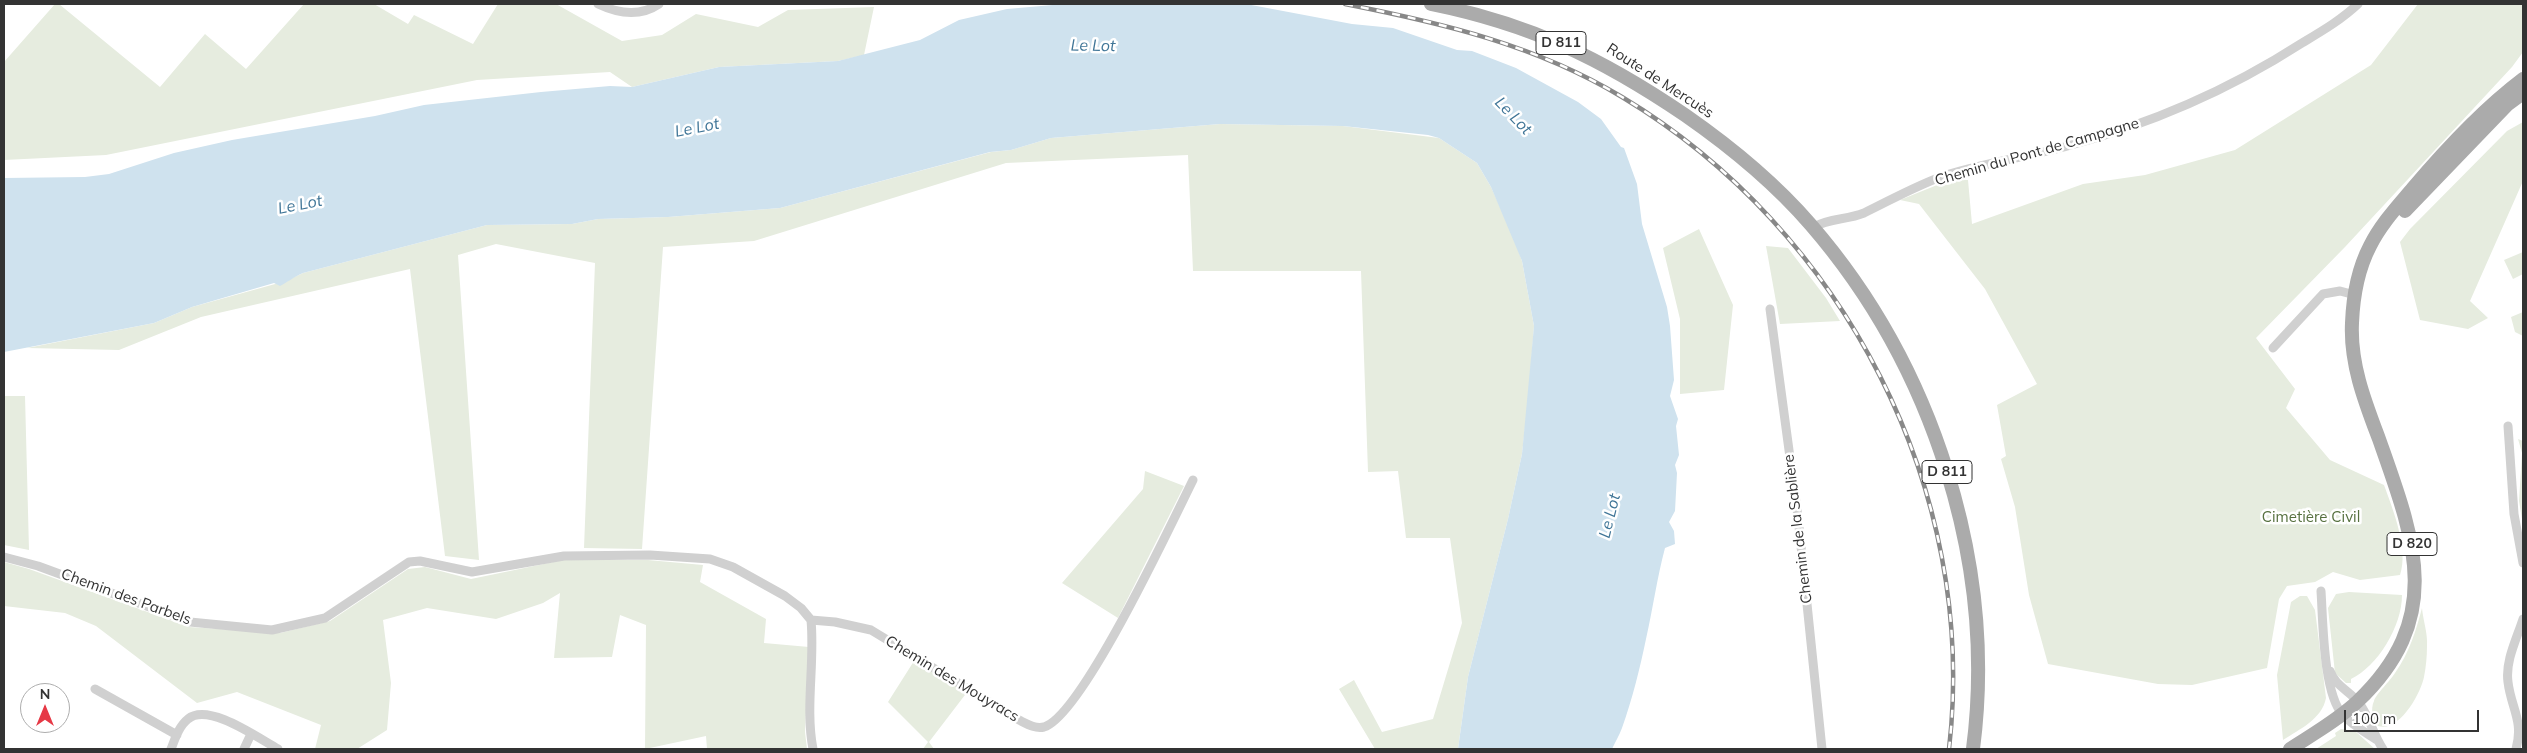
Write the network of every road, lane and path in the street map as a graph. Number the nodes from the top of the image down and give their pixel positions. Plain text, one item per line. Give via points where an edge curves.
1 (598, 4) edge
2 (659, 4) edge
3 (1431, 4) edge
4 (2358, 4) edge
5 (2523, 79) edge
6 (2523, 93) edge
7 (1814, 227) junction
8 (2355, 295) junction
9 (1770, 309) dead end
10 (2273, 348) dead end
11 (2508, 426) dead end
12 (1193, 480) dead end
13 (4, 557) edge
14 (2523, 563) edge
15 (2320, 591) dead end
16 (2523, 618) edge
17 (811, 620) junction
18 (2327, 659) junction
19 (95, 689) dead end
20 (2358, 701) junction
21 (2342, 714) junction
22 (251, 734) junction
23 (177, 735) junction
24 (2377, 740) junction
25 (171, 749) edge
26 (244, 749) edge
27 (278, 749) edge
28 (813, 749) edge
29 (1822, 749) edge
30 (1973, 749) edge
31 (2290, 749) edge
32 (2383, 749) edge
33 (2516, 749) edge

1 - 2 street via 612,11 631,13 649,11
3 - 7 main road, Route de Mercuès / D 811 via 1506,22 1604,64 1729,146
4 - 7 street, Chemin du Pont de Campagne via 2257,72 2148,121 2065,147 1946,175 1864,212 1823,221
5 - 8 main road, D 820 via 2498,98 2431,166 2382,225 2362,263
6 - 8 main road, D 820 via 2508,104 2401,214 2371,258
7 - 30 main road, D 811 via 1858,286 1907,369 1945,464 1965,545 1978,634
8 - 10 street via 2332,291 2323,294
8 - 20 main road, D 820 via 2351,337 2355,365 2406,519 2416,570 2411,618 2403,639 2388,668
9 - 29 street, Chemin de la Sablière via 1798,517
11 - 14 street via 2514,514
12 - 17 street, Chemin des Mouyracs via 1084,687 1059,716 1045,726 1035,727 1019,720 871,630
13 - 17 street, Chemin des Parbels via 38,566 190,622 272,630 325,618 409,562 420,561 472,572 564,556 650,555 710,559 733,567 785,596
15 - 18 street
16 - 33 street via 2509,662 2508,681 2519,717 2520,737
17 - 28 street via 810,717
18 - 20 street via 2332,677
18 - 21 street via 2329,682
19 - 23 street
20 - 21 main road, D 820
20 - 24 street
21 - 24 street
21 - 31 main road, D 820
22 - 23 street via 227,721 195,714 186,720
22 - 26 street
22 - 27 street
23 - 25 street
24 - 32 street

